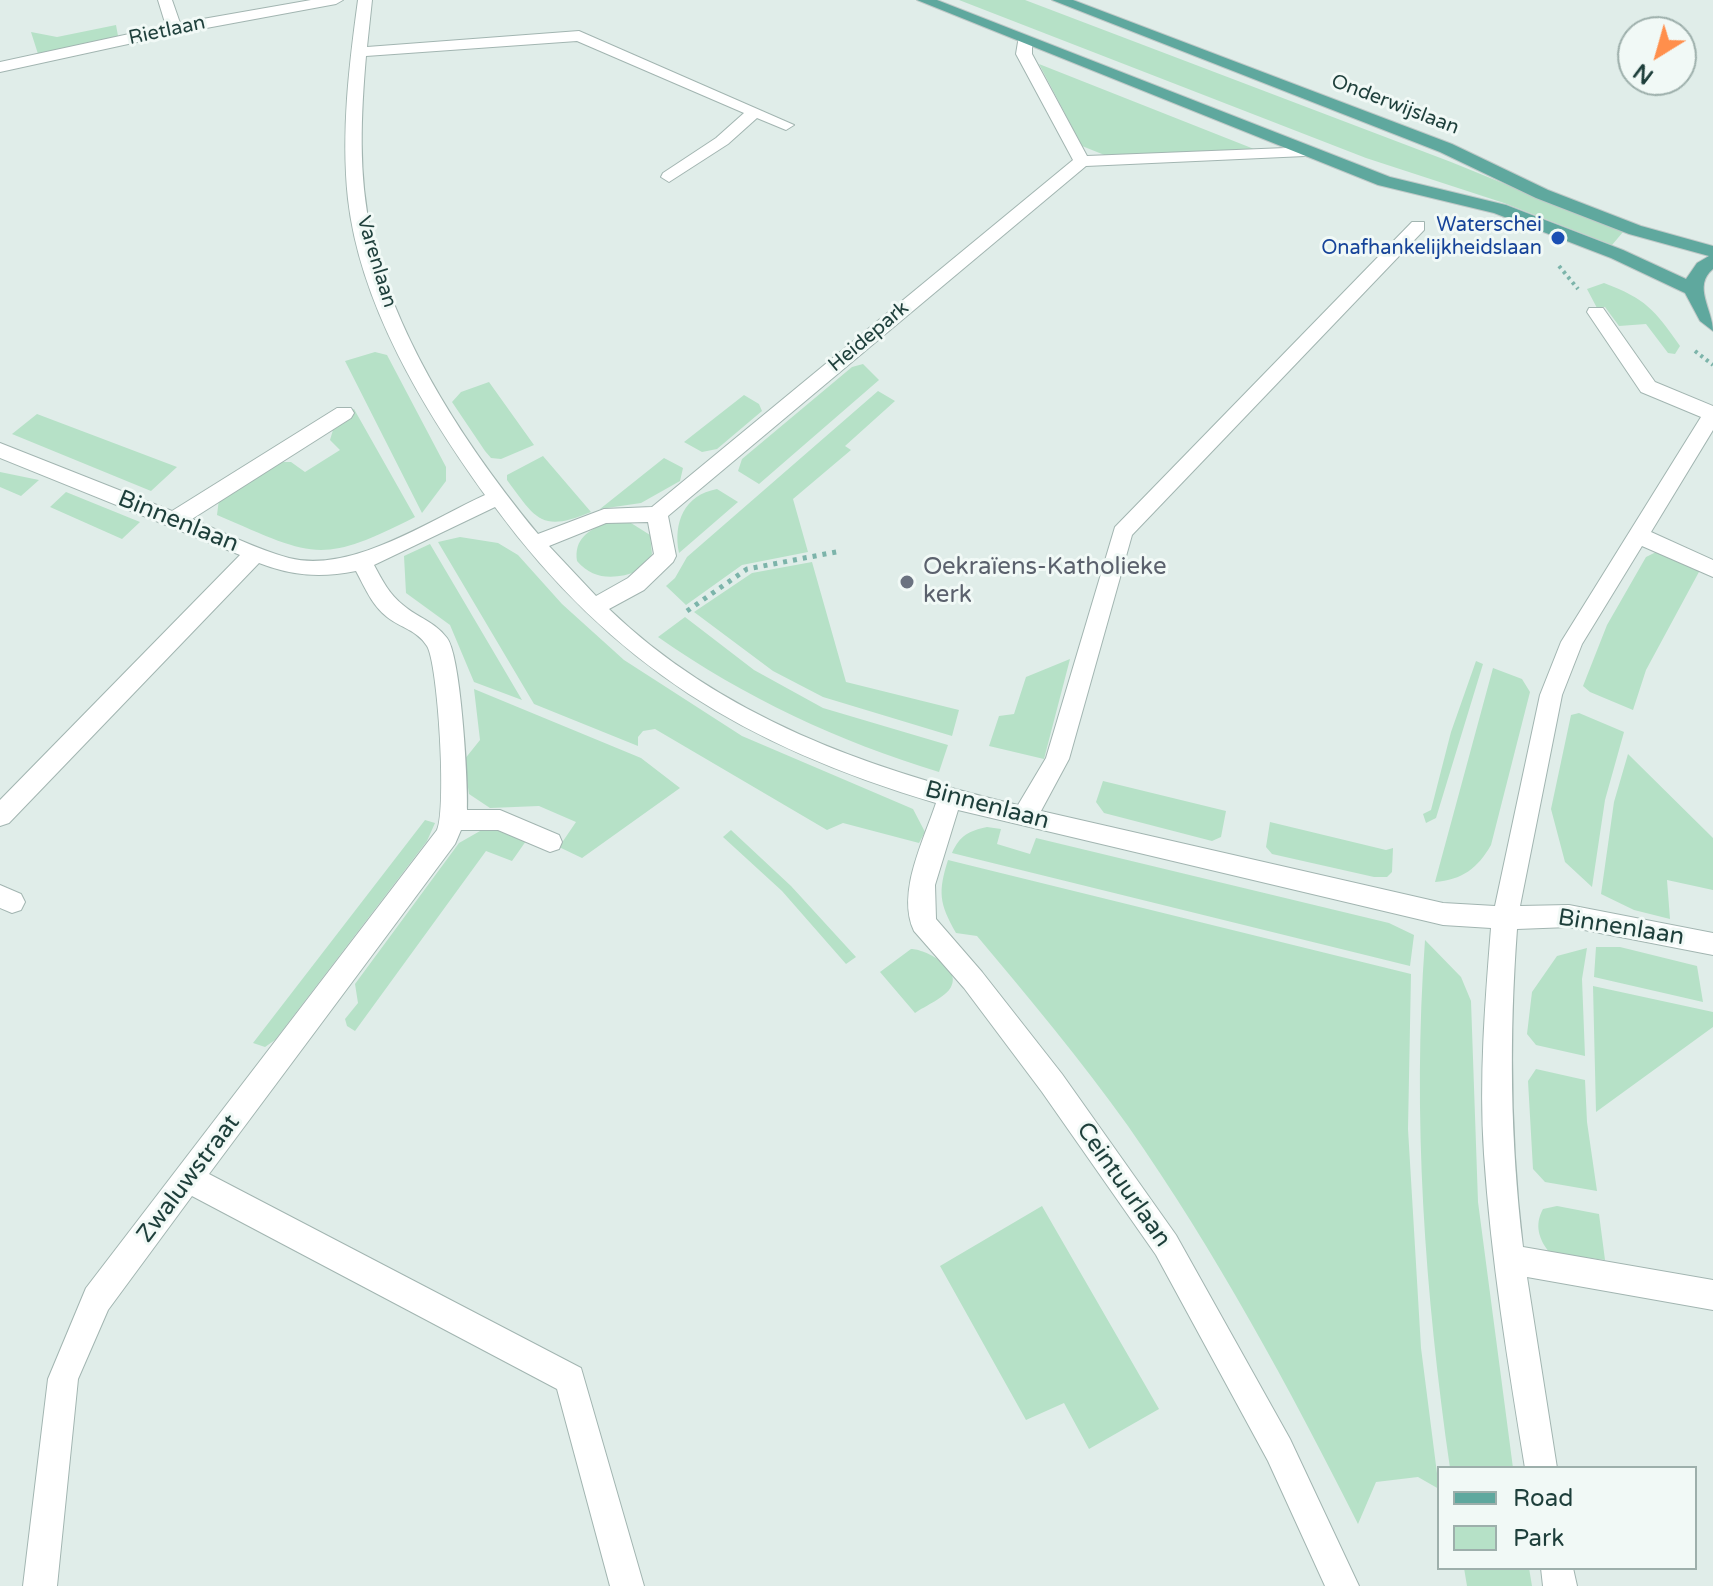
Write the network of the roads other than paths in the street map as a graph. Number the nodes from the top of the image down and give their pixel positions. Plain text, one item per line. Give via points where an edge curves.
1 (165, 0) edge
2 (336, 0) edge
3 (365, 0) edge
4 (924, 0) edge
5 (1059, 0) edge
6 (174, 29) junction
7 (1024, 39) junction
8 (358, 52) junction
9 (0, 67) edge
10 (755, 111) junction
11 (786, 125) dead end
12 (1305, 151) junction
13 (1082, 161) junction
14 (669, 177) dead end
15 (1418, 226) dead end
16 (1713, 252) edge
17 (1713, 261) edge
18 (1692, 289) junction
19 (1596, 312) road end
20 (1713, 325) edge
21 (344, 413) dead end
22 (1713, 414) edge
23 (0, 450) edge
24 (496, 498) junction
25 (657, 514) junction
26 (174, 520) junction
27 (1638, 535) junction
28 (533, 544) junction
29 (255, 553) junction
30 (362, 562) junction
31 (1713, 569) edge
32 (592, 608) junction
33 (10, 790) edge
34 (949, 799) junction
35 (0, 816) edge
36 (1024, 818) junction
37 (454, 820) junction
38 (550, 842) dead end
39 (1505, 918) junction
40 (1713, 944) edge
41 (191, 1180) junction
42 (1510, 1259) junction
43 (1713, 1295) edge
44 (1541, 1466) edge
45 (40, 1586) edge
46 (627, 1586) edge
47 (1342, 1586) edge

1 - 6 street
2 - 6 street, Rietlaan
3 - 8 street, Varenlaan
4 - 7 main road
5 - 16 main road, Onderwijslaan via 1446,148 1621,225
6 - 9 street, Rietlaan
7 - 12 main road
7 - 13 street via 1024,54
8 - 10 street via 579,36
8 - 24 street, Varenlaan via 352,145 363,232 393,318 433,399
10 - 11 street
10 - 14 street
12 - 13 street
12 - 18 main road via 1384,181 1500,209
13 - 25 street, Heidepark
15 - 36 street via 1122,532 1057,759
17 - 18 main road via 1696,274
18 - 20 main road via 1699,311
19 - 22 street via 1648,387
21 - 26 street
22 - 27 street
23 - 26 street, Binnenlaan
24 - 28 street, Binnenlaan
24 - 30 street, Binnenlaan
25 - 28 street via 604,516
25 - 32 street via 665,556 636,584
26 - 29 street, Binnenlaan
27 - 31 street
27 - 39 street via 1572,642 1551,695
28 - 32 street, Binnenlaan
29 - 30 street, Binnenlaan via 288,566 326,569
29 - 33 street
30 - 37 street via 380,596 397,613 422,625 440,645 456,778
32 - 34 street, Binnenlaan via 716,702 789,740
33 - 35 street
34 - 36 street, Binnenlaan
34 - 47 street, Ceintuurlaan via 922,885 923,923 1052,1083 1166,1245 1279,1450
36 - 39 street, Binnenlaan via 1443,914
37 - 38 street via 500,820
37 - 41 street, Zwaluwstraat
39 - 40 street, Binnenlaan via 1569,916
39 - 42 street via 1496,1078
41 - 45 street, Zwaluwstraat via 97,1299 63,1379
41 - 46 street via 570,1379
42 - 43 street
42 - 44 street

